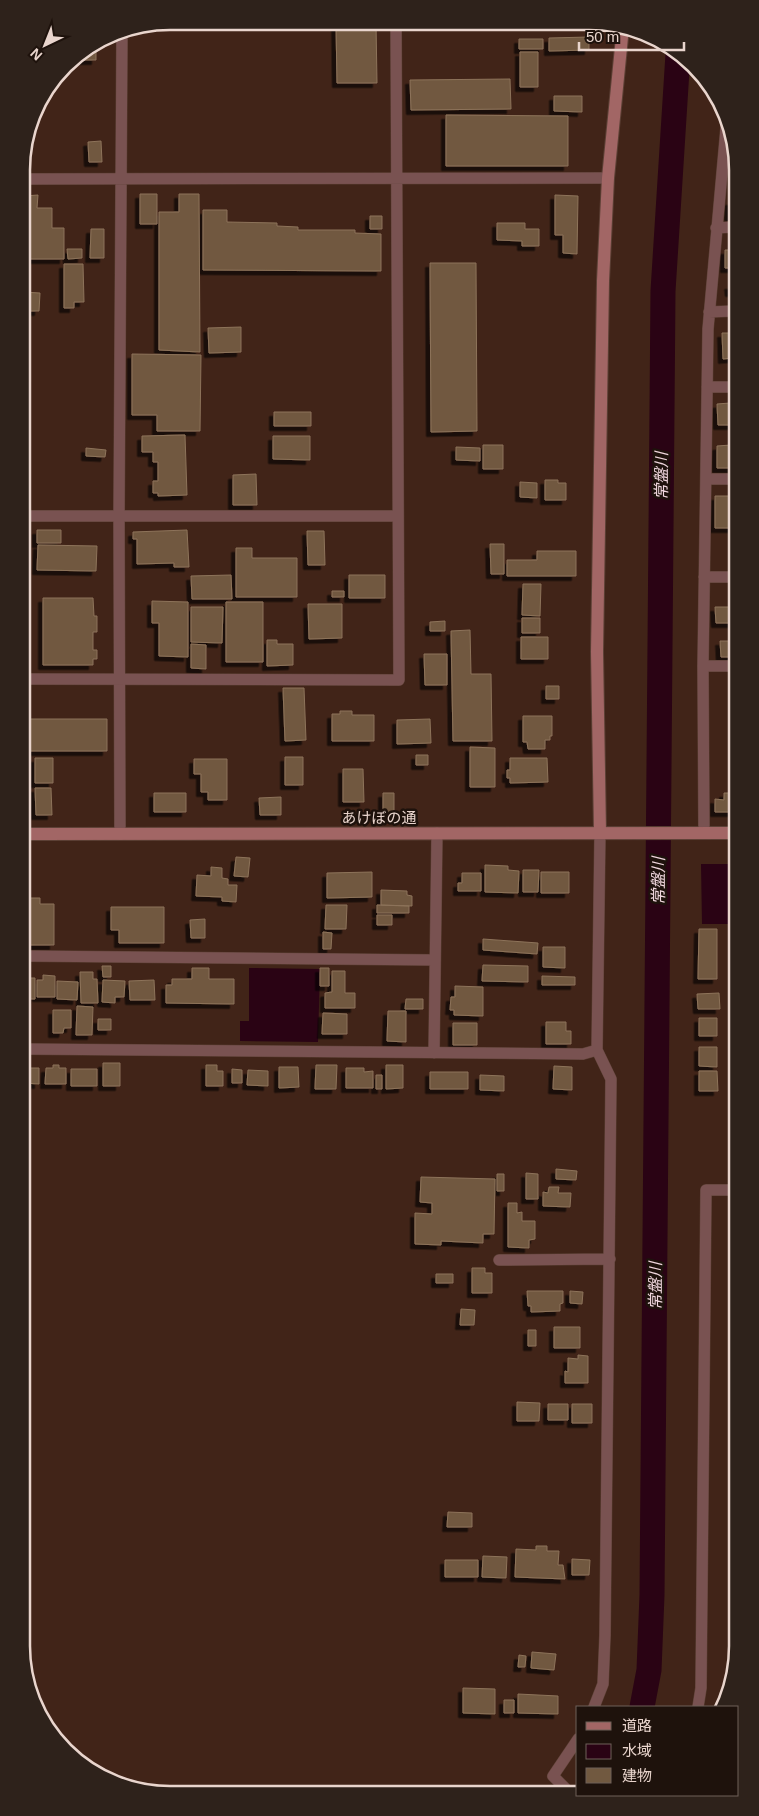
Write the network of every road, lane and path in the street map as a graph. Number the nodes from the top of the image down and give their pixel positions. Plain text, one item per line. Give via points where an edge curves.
1 (396, 30) edge
2 (622, 34) edge
3 (122, 38) edge
4 (725, 138) edge
5 (397, 178) junction
6 (608, 178) junction
7 (30, 179) edge
8 (122, 179) junction
9 (716, 228) junction
10 (729, 228) edge
11 (709, 312) junction
12 (729, 312) edge
13 (707, 387) junction
14 (729, 387) edge
15 (706, 479) junction
16 (729, 479) edge
17 (30, 516) edge
18 (398, 516) junction
19 (119, 517) junction
20 (729, 576) edge
21 (704, 577) junction
22 (703, 666) junction
23 (729, 666) edge
24 (119, 679) junction
25 (30, 680) edge
26 (600, 832) junction
27 (437, 833) junction
28 (704, 833) junction
29 (729, 833) edge
30 (30, 834) edge
31 (120, 834) junction
32 (30, 956) edge
33 (436, 960) junction
34 (30, 1049) edge
35 (597, 1050) junction
36 (434, 1053) junction
37 (729, 1190) edge
38 (610, 1259) junction
39 (499, 1260) dead end
40 (594, 1706) edge
41 (698, 1706) edge
42 (576, 1742) edge
43 (563, 1786) edge

1 - 5 street
2 - 6 street
3 - 8 street
4 - 9 street
5 - 6 street
5 - 8 street
5 - 18 street
6 - 26 street via 603,281 597,652
7 - 8 street
8 - 19 street
9 - 10 street
9 - 11 street
11 - 12 street
11 - 13 street
13 - 14 street
13 - 15 street
15 - 16 street
15 - 21 street
17 - 19 street
18 - 19 street
18 - 24 street via 399,680
19 - 24 street
20 - 21 street
21 - 22 street
22 - 23 street
22 - 28 street
24 - 25 street
24 - 31 street
26 - 27 street, あけぼの通
26 - 28 street, あけぼの通
26 - 35 street
27 - 31 street, あけぼの通
27 - 33 street
28 - 29 street, あけぼの通
30 - 31 street, あけぼの通
32 - 33 street
33 - 36 street
34 - 36 street
35 - 36 street via 583,1054
35 - 38 street via 611,1079
37 - 41 street via 706,1190 701,1688
38 - 39 street
38 - 40 street via 605,1635 603,1684
42 - 43 street via 553,1776

